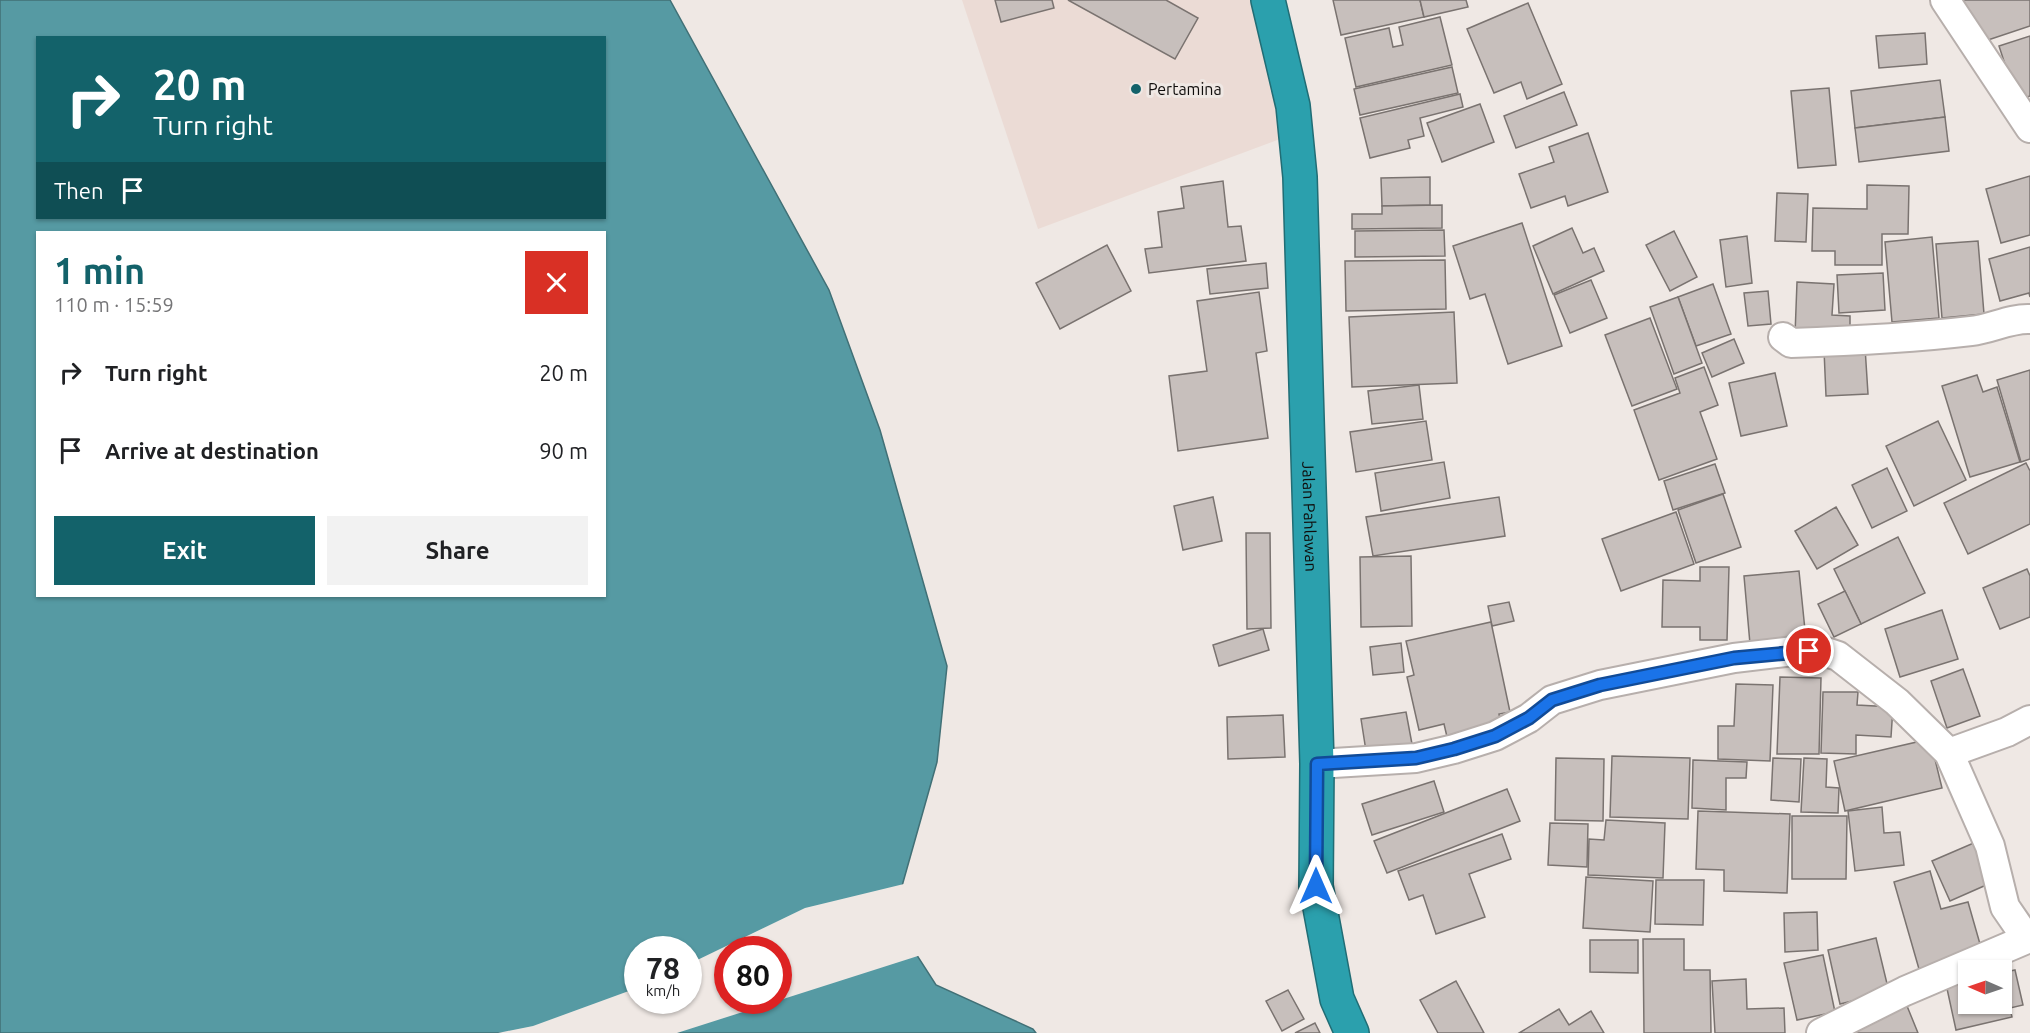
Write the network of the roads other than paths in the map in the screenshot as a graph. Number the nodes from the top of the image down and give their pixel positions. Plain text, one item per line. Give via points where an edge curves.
1 (1268, 0) edge
2 (1945, 0) edge
3 (2030, 128) edge
4 (2030, 319) edge
5 (1783, 337) dead end
6 (2030, 720) edge
7 (1949, 753) junction
8 (1317, 764) junction
9 (2029, 939) edge
10 (1352, 1033) edge
11 (1821, 1033) edge

1 - 8 highway, Jalan Pahlawan via 1293,106 1300,177
2 - 3 street
4 - 5 street via 1975,330 1878,340 1791,343
6 - 7 street
7 - 8 street via 1897,702 1839,656 1823,651 1794,651 1734,658 1600,685 1552,700 1495,736 1416,758
7 - 9 street via 1990,846 2005,907
8 - 10 highway, Jalan Pahlawan via 1316,886 1337,999
9 - 11 street

